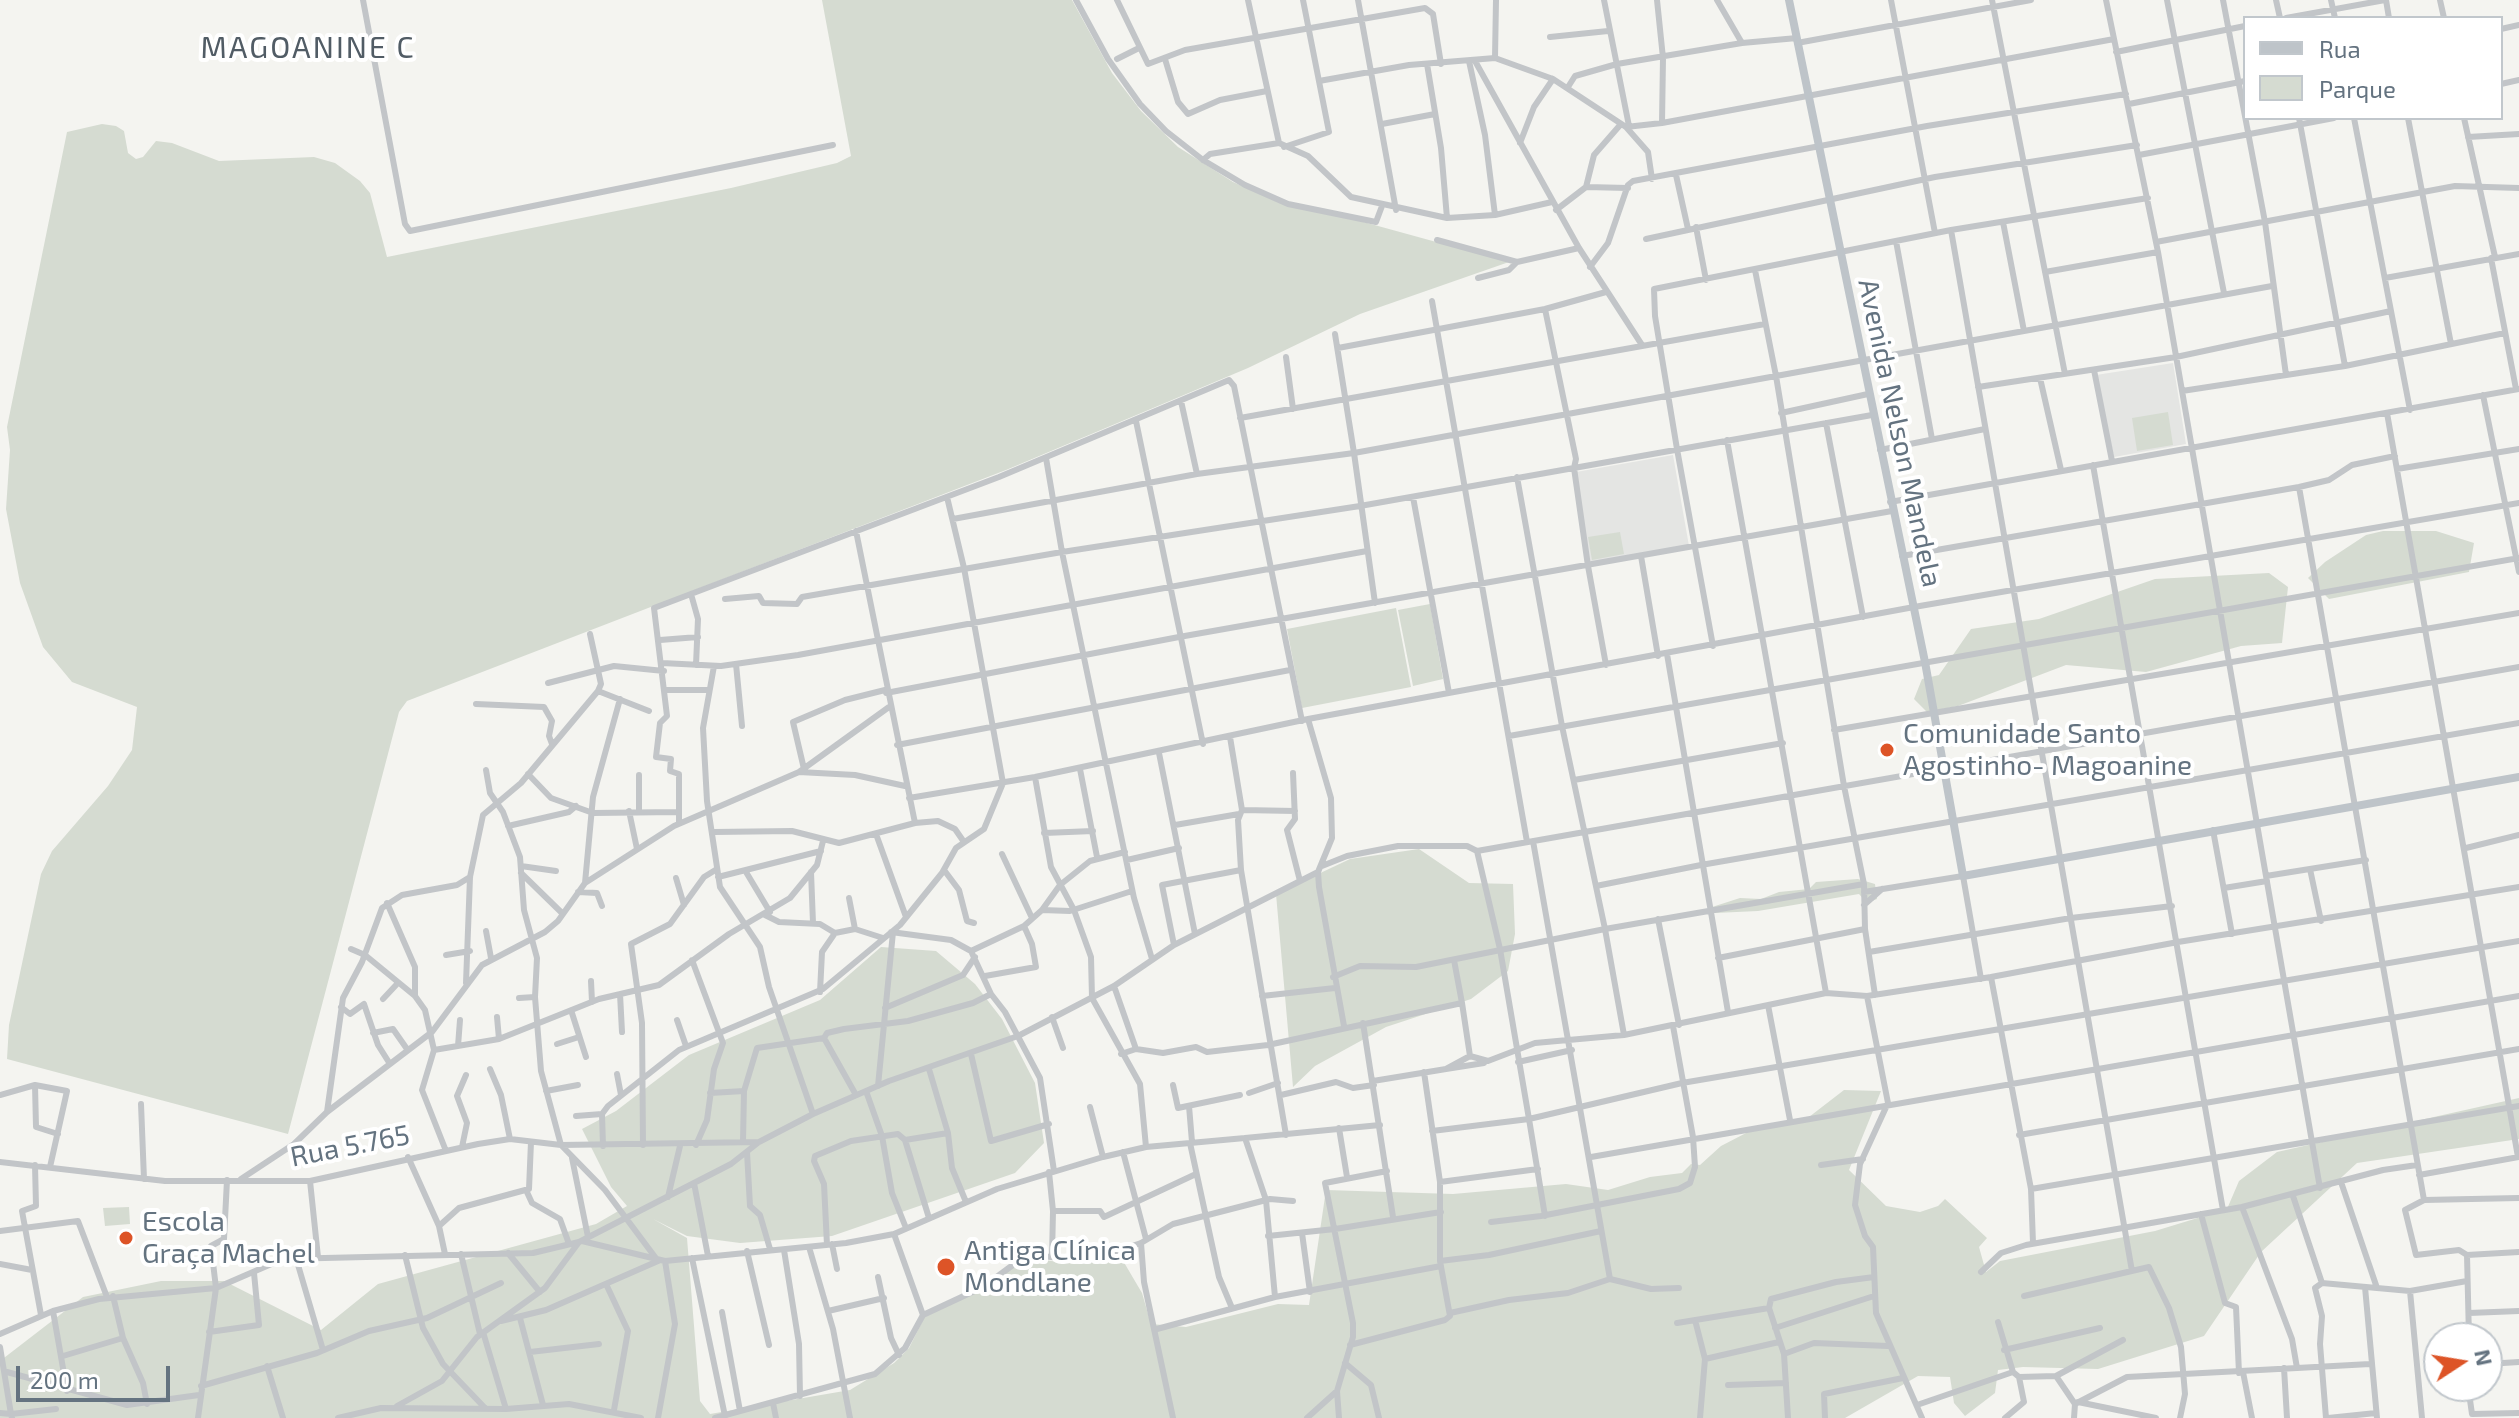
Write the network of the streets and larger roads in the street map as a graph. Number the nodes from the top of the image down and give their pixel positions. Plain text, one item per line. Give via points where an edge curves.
1 (363, 0) edge
2 (1076, 0) edge
3 (1117, 0) edge
4 (1248, 0) edge
5 (1303, 0) edge
6 (1358, 0) edge
7 (1496, 0) edge
8 (1604, 0) edge
9 (1657, 0) edge
10 (1717, 0) edge
11 (1789, 0) edge
12 (1891, 0) edge
13 (2031, 0) edge
14 (2106, 0) edge
15 (2167, 0) edge
16 (2223, 0) edge
17 (2331, 0) edge
18 (2385, 0) edge
19 (1993, 3) edge
20 (2333, 9) junction
21 (2294, 16) edge
22 (2335, 16) edge
23 (1362, 20) junction
24 (1896, 25) junction
25 (2243, 26) edge
26 (1308, 28) junction
27 (2229, 30) junction
28 (1608, 31) junction
29 (1550, 37) dead end
30 (1256, 38) junction
31 (2114, 39) junction
32 (2174, 39) junction
33 (1797, 40) junction
34 (1742, 43) junction
35 (1139, 48) junction
36 (2116, 52) junction
37 (1495, 58) junction
38 (1663, 58) junction
39 (2006, 58) junction
40 (1117, 59) dead end
41 (1165, 59) junction
42 (1472, 61) junction
43 (1427, 64) junction
44 (1441, 64) junction
45 (1617, 64) junction
46 (1372, 72) junction
47 (1906, 76) junction
48 (1553, 79) junction
49 (1319, 81) junction
50 (2242, 82) edge
51 (1568, 87) junction
52 (1267, 91) junction
53 (2185, 92) junction
54 (2126, 94) junction
55 (1808, 95) junction
56 (2129, 104) junction
57 (2015, 112) junction
58 (1435, 114) junction
59 (2246, 120) edge
60 (2354, 120) edge
61 (2408, 120) edge
62 (2464, 120) edge
63 (2300, 121) edge
64 (1662, 123) junction
65 (1382, 124) junction
66 (1625, 126) junction
67 (1915, 128) junction
68 (2519, 134) edge
69 (2248, 135) junction
70 (2468, 137) junction
71 (1520, 144) junction
72 (833, 145) dead end
73 (1281, 145) junction
74 (2137, 145) junction
75 (2196, 145) junction
76 (1817, 149) junction
77 (2139, 155) junction
78 (1203, 160) junction
79 (2025, 165) junction
80 (1676, 175) junction
81 (1652, 179) junction
82 (1925, 182) junction
83 (2478, 184) junction
84 (1586, 187) junction
85 (1628, 188) junction
86 (2519, 188) edge
87 (2421, 192) junction
88 (2148, 198) junction
89 (2370, 201) junction
90 (1552, 202) junction
91 (1829, 202) junction
92 (1382, 206) junction
93 (1396, 210) junction
94 (1556, 210) junction
95 (2317, 212) junction
96 (1495, 215) junction
97 (1447, 218) junction
98 (2035, 218) junction
99 (2003, 222) junction
100 (2265, 222) junction
101 (1692, 228) junction
102 (1951, 230) junction
103 (2212, 231) junction
104 (1935, 233) junction
105 (1646, 239) dead end
106 (1437, 240) dead end
107 (1896, 241) junction
108 (2156, 242) junction
109 (1579, 248) junction
110 (2158, 252) junction
111 (1840, 253) junction
112 (2519, 254) edge
113 (2493, 257) junction
114 (1517, 262) junction
115 (1590, 267) junction
116 (2438, 269) junction
117 (1755, 270) junction
118 (2045, 272) junction
119 (1478, 278) dead end
120 (2385, 278) junction
121 (1706, 280) junction
122 (2272, 286) junction
123 (1606, 292) junction
124 (2224, 293) junction
125 (1432, 301) dead end
126 (2167, 303) junction
127 (1545, 309) junction
128 (2391, 311) junction
129 (2339, 323) junction
130 (1765, 324) junction
131 (2055, 325) junction
132 (1437, 327) junction
133 (2024, 331) junction
134 (2505, 333) junction
135 (1335, 334) dead end
136 (2279, 337) junction
137 (1971, 340) junction
138 (1659, 342) junction
139 (2451, 344) junction
140 (1642, 345) junction
141 (1338, 348) junction
142 (1917, 350) junction
143 (2399, 355) junction
144 (1286, 357) dead end
145 (2176, 357) junction
146 (1861, 359) junction
147 (1559, 361) junction
148 (2345, 366) junction
149 (2094, 370) junction
150 (2065, 374) junction
151 (2286, 375) junction
152 (1776, 376) junction
153 (2040, 378) junction
154 (1447, 381) junction
155 (1978, 387) junction
156 (2517, 389) edge
157 (2182, 391) junction
158 (1868, 394) junction
159 (2483, 395) junction
160 (1668, 396) junction
161 (1181, 401) junction
162 (1345, 401) junction
163 (1293, 409) junction
164 (2410, 410) junction
165 (1781, 413) junction
166 (2387, 413) junction
167 (1569, 414) junction
168 (1872, 415) junction
169 (1240, 418) junction
170 (1136, 421) junction
171 (1826, 423) junction
172 (1985, 429) junction
173 (1784, 430) junction
174 (1455, 434) junction
175 (1932, 439) junction
176 (1727, 440) junction
177 (2191, 447) junction
178 (1677, 449) junction
179 (2519, 449) edge
180 (1880, 450) junction
181 (1354, 453) junction
182 (2494, 453) junction
183 (2395, 456) junction
184 (1046, 458) junction
185 (2112, 461) junction
186 (2093, 465) junction
187 (1249, 467) junction
188 (1574, 468) junction
189 (2397, 469) junction
190 (2061, 470) junction
191 (1197, 474) junction
192 (1517, 477) junction
193 (1996, 482) junction
194 (1150, 483) junction
195 (1466, 487) junction
196 (2299, 487) junction
197 (947, 497) junction
198 (1413, 497) junction
199 (1054, 498) junction
200 (2202, 502) junction
201 (2519, 503) edge
202 (1360, 506) junction
203 (2506, 506) junction
204 (1891, 507) junction
205 (953, 519) junction
206 (1259, 519) junction
207 (2103, 520) junction
208 (1845, 521) junction
209 (2408, 521) junction
210 (1799, 528) junction
211 (856, 531) junction
212 (2006, 536) junction
213 (1159, 537) junction
214 (1747, 537) junction
215 (2309, 540) junction
216 (1694, 548) junction
217 (1367, 551) junction
218 (1062, 552) junction
219 (1641, 556) junction
220 (1902, 556) junction
221 (2211, 557) junction
222 (2518, 558) edge
223 (1588, 566) junction
224 (964, 568) junction
225 (1269, 568) junction
226 (2519, 572) edge
227 (1535, 574) junction
228 (2113, 574) junction
229 (2417, 576) junction
230 (1482, 584) junction
231 (866, 587) junction
232 (1169, 587) junction
233 (2015, 592) junction
234 (1431, 593) junction
235 (2320, 593) junction
236 (691, 594) junction
237 (725, 599) dead end
238 (1375, 603) junction
239 (1072, 605) junction
240 (1914, 607) junction
241 (2222, 609) junction
242 (2519, 613) edge
243 (1863, 617) junction
244 (1279, 620) junction
245 (973, 622) junction
246 (1817, 627) junction
247 (2123, 627) junction
248 (2427, 629) junction
249 (590, 634) dead end
250 (698, 637) junction
251 (1179, 637) junction
252 (1764, 637) junction
253 (874, 638) junction
254 (660, 640) junction
255 (2024, 645) junction
256 (1713, 646) junction
257 (2328, 647) junction
258 (1667, 654) junction
259 (1658, 656) junction
260 (1082, 658) junction
261 (1925, 662) junction
262 (736, 664) junction
263 (2231, 664) junction
264 (696, 665) junction
265 (1606, 665) junction
266 (714, 666) junction
267 (663, 667) junction
268 (2519, 667) edge
269 (597, 669) junction
270 (1290, 670) junction
271 (1552, 674) junction
272 (984, 675) junction
273 (1826, 679) junction
274 (2131, 681) junction
275 (2435, 682) junction
276 (548, 683) dead end
277 (1499, 684) junction
278 (1774, 688) junction
279 (665, 690) junction
280 (709, 690) junction
281 (598, 691) junction
282 (1191, 691) junction
283 (885, 692) junction
284 (1449, 693) junction
285 (2034, 697) junction
286 (620, 699) junction
287 (2337, 700) junction
288 (476, 704) dead end
289 (1675, 706) junction
290 (889, 707) junction
291 (1093, 710) junction
292 (649, 711) dead end
293 (1934, 714) junction
294 (2240, 716) junction
295 (1305, 720) junction
296 (2519, 723) edge
297 (742, 726) dead end
298 (1562, 726) junction
299 (994, 728) junction
300 (1834, 730) junction
301 (2142, 733) junction
302 (2445, 735) junction
303 (1509, 736) junction
304 (1230, 737) junction
305 (1783, 743) junction
306 (552, 744) junction
307 (1203, 744) junction
308 (897, 745) junction
309 (2044, 751) junction
310 (1159, 753) junction
311 (2347, 753) junction
312 (1685, 760) junction
313 (1105, 764) junction
314 (1945, 768) junction
315 (1080, 769) junction
316 (2249, 769) junction
317 (486, 770) dead end
318 (802, 770) junction
319 (1293, 773) dead end
320 (528, 774) junction
321 (639, 775) dead end
322 (1035, 777) junction
323 (2519, 777) edge
324 (1574, 780) junction
325 (1003, 783) junction
326 (905, 786) junction
327 (1844, 786) junction
328 (2151, 786) junction
329 (2454, 788) junction
330 (1790, 795) junction
331 (909, 798) junction
332 (2051, 804) junction
333 (498, 805) junction
334 (576, 806) junction
335 (2356, 806) junction
336 (709, 810) junction
337 (629, 811) junction
338 (639, 811) junction
339 (1295, 811) junction
340 (678, 812) junction
341 (1240, 812) junction
342 (1692, 812) junction
343 (593, 813) junction
344 (1954, 821) junction
345 (2257, 822) junction
346 (679, 823) junction
347 (915, 823) junction
348 (1175, 825) junction
349 (508, 826) junction
350 (2213, 830) junction
351 (1093, 831) junction
352 (714, 832) junction
353 (1585, 832) junction
354 (1044, 833) junction
355 (876, 834) junction
356 (2519, 835) edge
357 (2159, 839) junction
358 (1855, 840) junction
359 (823, 841) junction
360 (964, 842) junction
361 (1530, 842) junction
362 (1179, 848) junction
363 (2466, 848) junction
364 (637, 849) junction
365 (1799, 850) junction
366 (821, 851) junction
367 (1477, 851) junction
368 (1002, 854) dead end
369 (1126, 856) junction
370 (1097, 857) junction
371 (2062, 858) junction
372 (2366, 860) junction
373 (1701, 865) junction
374 (521, 869) junction
375 (1320, 869) junction
376 (2310, 869) junction
377 (944, 870) junction
378 (1241, 870) junction
379 (556, 871) dead end
380 (746, 872) junction
381 (811, 872) junction
382 (718, 873) junction
383 (1963, 876) junction
384 (470, 877) junction
385 (676, 878) dead end
386 (2266, 878) junction
387 (1183, 881) junction
388 (1300, 881) junction
389 (585, 883) junction
390 (1864, 884) junction
391 (1060, 885) junction
392 (1596, 886) junction
393 (2519, 887) edge
394 (2224, 888) junction
395 (1882, 889) junction
396 (1132, 891) junction
397 (578, 892) junction
398 (1864, 892) junction
399 (1807, 893) junction
400 (2472, 895) junction
401 (849, 898) dead end
402 (387, 903) junction
403 (684, 905) junction
404 (602, 906) dead end
405 (1864, 906) junction
406 (2172, 906) junction
407 (1248, 908) junction
408 (1042, 910) junction
409 (1074, 910) junction
410 (1710, 910) junction
411 (2374, 912) junction
412 (563, 914) junction
413 (768, 914) junction
414 (906, 917) junction
415 (1032, 918) junction
416 (2071, 918) junction
417 (1658, 919) junction
418 (2321, 921) junction
419 (813, 923) junction
420 (974, 923) dead end
421 (747, 924) junction
422 (1024, 926) junction
423 (2276, 928) junction
424 (855, 929) junction
425 (1605, 929) junction
426 (1865, 929) junction
427 (486, 931) dead end
428 (892, 932) junction
429 (835, 933) junction
430 (1195, 934) junction
431 (2232, 934) junction
432 (1973, 935) junction
433 (883, 938) junction
434 (1816, 938) junction
435 (534, 939) junction
436 (1551, 939) junction
437 (2519, 941) edge
438 (2178, 942) junction
439 (1174, 945) junction
440 (2480, 948) junction
441 (351, 949) dead end
442 (1500, 949) junction
443 (470, 951) junction
444 (1869, 952) junction
445 (973, 954) junction
446 (365, 955) junction
447 (446, 955) dead end
448 (491, 958) junction
449 (1718, 958) junction
450 (1152, 959) junction
451 (692, 960) junction
452 (1454, 960) junction
453 (2078, 962) junction
454 (2381, 965) junction
455 (1331, 967) junction
456 (1342, 970) junction
457 (985, 976) junction
458 (1333, 977) junction
459 (1991, 977) junction
460 (1981, 979) junction
461 (591, 981) dead end
462 (2284, 981) junction
463 (466, 983) junction
464 (397, 984) junction
465 (1114, 986) junction
466 (640, 988) junction
467 (1335, 988) junction
468 (820, 992) junction
469 (1826, 993) junction
470 (620, 994) junction
471 (991, 994) junction
472 (1871, 995) junction
473 (415, 996) junction
474 (1262, 996) junction
475 (2519, 996) edge
476 (535, 997) junction
477 (519, 998) dead end
478 (1092, 998) junction
479 (2187, 998) junction
480 (383, 999) dead end
481 (2489, 1001) junction
482 (592, 1002) junction
483 (1462, 1003) junction
484 (1768, 1005) junction
485 (341, 1007) junction
486 (777, 1008) junction
487 (885, 1008) junction
488 (571, 1010) junction
489 (1728, 1012) junction
490 (2088, 1015) junction
491 (497, 1017) dead end
492 (1052, 1017) junction
493 (2391, 1018) junction
494 (460, 1020) dead end
495 (677, 1020) dead end
496 (1363, 1023) junction
497 (538, 1024) junction
498 (885, 1025) junction
499 (1344, 1026) junction
500 (1676, 1026) junction
501 (2001, 1029) junction
502 (432, 1032) junction
503 (622, 1032) dead end
504 (373, 1033) junction
505 (721, 1033) junction
506 (2294, 1034) junction
507 (1624, 1035) junction
508 (1018, 1036) junction
509 (579, 1037) junction
510 (1569, 1037) junction
511 (824, 1038) junction
512 (499, 1039) junction
513 (788, 1042) junction
514 (557, 1044) dead end
515 (1268, 1045) junction
516 (458, 1046) junction
517 (686, 1046) junction
518 (1063, 1048) dead end
519 (407, 1049) junction
520 (1136, 1049) junction
521 (2519, 1049) edge
522 (434, 1050) junction
523 (1515, 1050) junction
524 (1572, 1050) junction
525 (1878, 1050) junction
526 (2195, 1051) junction
527 (2499, 1053) junction
528 (971, 1054) junction
529 (1121, 1054) junction
530 (1470, 1056) junction
531 (586, 1057) dead end
532 (1488, 1061) junction
533 (1518, 1062) junction
534 (390, 1064) junction
535 (1781, 1067) junction
536 (2098, 1068) junction
537 (490, 1069) dead end
538 (929, 1069) junction
539 (1446, 1069) junction
540 (2401, 1071) junction
541 (1424, 1072) junction
542 (617, 1074) dead end
543 (466, 1075) dead end
544 (644, 1079) junction
545 (1278, 1083) junction
546 (1374, 1083) junction
547 (1682, 1083) junction
548 (2010, 1083) junction
549 (35, 1085) junction
550 (578, 1085) dead end
551 (1173, 1085) dead end
552 (878, 1086) junction
553 (2303, 1087) junction
554 (546, 1091) junction
555 (744, 1091) junction
556 (866, 1091) junction
557 (710, 1093) junction
558 (1249, 1093) dead end
559 (0, 1095) edge
560 (621, 1095) junction
561 (856, 1095) junction
562 (1240, 1095) dead end
563 (1281, 1095) junction
564 (1888, 1103) junction
565 (141, 1104) dead end
566 (2205, 1104) junction
567 (1582, 1105) junction
568 (1189, 1106) junction
569 (2519, 1106) edge
570 (1090, 1107) dead end
571 (2508, 1108) junction
572 (327, 1112) junction
573 (602, 1114) junction
574 (813, 1114) junction
575 (576, 1116) dead end
576 (1529, 1119) junction
577 (2107, 1119) junction
578 (1790, 1120) junction
579 (1049, 1124) junction
580 (2410, 1124) junction
581 (1380, 1125) junction
582 (1339, 1128) junction
583 (1432, 1131) junction
584 (948, 1133) junction
585 (58, 1134) junction
586 (1286, 1135) junction
587 (2019, 1135) junction
588 (882, 1136) junction
589 (1693, 1137) junction
590 (1245, 1138) junction
591 (510, 1139) junction
592 (905, 1140) junction
593 (2311, 1141) junction
594 (531, 1142) junction
595 (743, 1142) junction
596 (759, 1142) junction
597 (1191, 1142) junction
598 (561, 1145) junction
599 (643, 1145) junction
600 (696, 1145) junction
601 (603, 1146) junction
602 (680, 1146) junction
603 (462, 1147) junction
604 (1146, 1147) junction
605 (446, 1151) junction
606 (747, 1152) junction
607 (1123, 1152) junction
608 (408, 1157) junction
609 (1103, 1157) junction
610 (1591, 1157) junction
611 (2214, 1157) junction
612 (2519, 1157) edge
613 (572, 1158) junction
614 (1863, 1159) junction
615 (0, 1162) edge
616 (35, 1165) junction
617 (1821, 1165) dead end
618 (2417, 1165) junction
619 (50, 1167) junction
620 (1538, 1169) junction
621 (1387, 1171) junction
622 (1052, 1172) junction
623 (1196, 1174) junction
624 (2115, 1175) junction
625 (2419, 1175) junction
626 (1347, 1177) junction
627 (144, 1179) junction
628 (241, 1179) junction
629 (227, 1180) junction
630 (310, 1181) junction
631 (1440, 1182) junction
632 (2341, 1182) junction
633 (694, 1183) junction
634 (2320, 1188) junction
635 (2031, 1189) junction
636 (526, 1190) junction
637 (2293, 1196) junction
638 (668, 1197) junction
639 (2519, 1198) edge
640 (1266, 1200) junction
641 (2424, 1200) junction
642 (1137, 1201) junction
643 (1293, 1201) dead end
644 (966, 1202) junction
645 (1597, 1203) junction
646 (2242, 1207) junction
647 (2223, 1210) junction
648 (1053, 1211) junction
649 (1441, 1212) junction
650 (2201, 1214) junction
651 (1545, 1216) junction
652 (1206, 1217) junction
653 (1393, 1217) junction
654 (929, 1218) junction
655 (626, 1219) junction
656 (1491, 1222) dead end
657 (439, 1226) junction
658 (2125, 1227) junction
659 (906, 1228) junction
660 (1335, 1229) junction
661 (25, 1230) junction
662 (0, 1231) edge
663 (1601, 1231) junction
664 (1302, 1233) junction
665 (894, 1234) junction
666 (1268, 1236) junction
667 (582, 1240) junction
668 (1144, 1241) junction
669 (2033, 1243) junction
670 (569, 1244) junction
671 (830, 1245) junction
672 (809, 1247) junction
673 (770, 1249) junction
674 (784, 1250) junction
675 (747, 1251) junction
676 (2519, 1252) edge
677 (508, 1253) junction
678 (445, 1254) junction
679 (461, 1254) junction
680 (405, 1255) junction
681 (2467, 1255) junction
682 (708, 1256) junction
683 (318, 1257) junction
684 (1052, 1257) junction
685 (296, 1258) junction
686 (692, 1258) junction
687 (661, 1261) junction
688 (1440, 1263) junction
689 (0, 1264) edge
690 (837, 1269) dead end
691 (32, 1270) junction
692 (2132, 1271) junction
693 (1981, 1272) dead end
694 (254, 1273) junction
695 (878, 1277) dead end
696 (1874, 1277) junction
697 (1610, 1279) junction
698 (2467, 1281) junction
699 (501, 1283) dead end
700 (2322, 1283) junction
701 (606, 1284) junction
702 (1345, 1286) junction
703 (2365, 1287) junction
704 (216, 1288) junction
705 (1679, 1288) dead end
706 (2377, 1288) junction
707 (2410, 1291) junction
708 (540, 1292) junction
709 (1310, 1292) junction
710 (471, 1295) junction
711 (110, 1296) junction
712 (1874, 1296) junction
713 (2024, 1296) dead end
714 (1275, 1297) junction
715 (884, 1298) junction
716 (1232, 1308) junction
717 (1769, 1308) junction
718 (53, 1311) junction
719 (828, 1311) junction
720 (2519, 1311) edge
721 (722, 1312) dead end
722 (1450, 1313) junction
723 (2469, 1313) junction
724 (41, 1315) junction
725 (923, 1315) junction
726 (520, 1318) junction
727 (420, 1320) junction
728 (1695, 1320) junction
729 (499, 1321) junction
730 (1998, 1322) dead end
731 (2469, 1322) edge
732 (1677, 1323) dead end
733 (1775, 1328) junction
734 (2100, 1328) dead end
735 (1157, 1329) junction
736 (209, 1332) junction
737 (482, 1333) junction
738 (0, 1334) edge
739 (123, 1338) junction
740 (2123, 1340) dead end
741 (1779, 1342) junction
742 (599, 1344) dead end
743 (769, 1345) dead end
744 (1350, 1345) junction
745 (1888, 1346) junction
746 (0, 1347) edge
747 (323, 1350) junction
748 (2004, 1350) junction
749 (530, 1352) junction
750 (1784, 1354) junction
751 (899, 1355) junction
752 (63, 1356) junction
753 (1705, 1359) junction
754 (1345, 1363) junction
755 (2370, 1364) junction
756 (267, 1366) junction
757 (2284, 1368) junction
758 (2297, 1368) junction
759 (2322, 1368) junction
760 (7, 1372) junction
761 (450, 1372) junction
762 (2241, 1372) junction
763 (2016, 1374) junction
764 (2185, 1374) junction
765 (2056, 1376) junction
766 (1903, 1378) junction
767 (1786, 1383) junction
768 (844, 1384) junction
769 (1728, 1385) dead end
770 (201, 1386) junction
771 (67, 1391) junction
772 (1337, 1391) junction
773 (199, 1395) junction
774 (800, 1396) junction
775 (2468, 1402) edge
776 (773, 1403) junction
777 (2076, 1403) junction
778 (147, 1404) junction
779 (543, 1405) junction
780 (1917, 1405) junction
781 (533, 1406) junction
782 (393, 1407) junction
783 (599, 1407) junction
784 (406, 1408) junction
785 (485, 1408) junction
786 (56, 1409) dead end
787 (506, 1409) junction
788 (371, 1410) junction
789 (614, 1410) junction
790 (740, 1411) junction
791 (0, 1413) edge
792 (2519, 1413) edge
793 (2376, 1415) edge
794 (12, 1416) edge
795 (725, 1416) edge
796 (198, 1418) edge
797 (283, 1418) edge
798 (338, 1418) edge
799 (373, 1418) edge
800 (407, 1418) edge
801 (536, 1418) edge
802 (599, 1418) edge
803 (641, 1418) edge
804 (658, 1418) edge
805 (715, 1418) edge
806 (776, 1418) edge
807 (850, 1418) edge
808 (1173, 1418) edge
809 (1307, 1418) edge
810 (1339, 1418) edge
811 (1379, 1418) edge
812 (1700, 1418) edge
813 (1788, 1418) edge
814 (1825, 1418) edge
815 (1922, 1418) edge
816 (2005, 1418) edge
817 (2074, 1418) edge
818 (2156, 1418) edge
819 (2180, 1418) edge
820 (2252, 1418) edge
821 (2287, 1418) edge
822 (2327, 1418) edge
823 (2422, 1418) edge

1 - 72 street via 389,149 410,231
2 - 78 street via 1140,104
3 - 35 street
4 - 30 street
5 - 26 street
6 - 23 street
7 - 37 street
8 - 28 street
9 - 38 street
10 - 34 street
11 - 33 street, Avenida Nelson Mandela
12 - 24 street
13 - 19 street
14 - 31 street
15 - 32 street
16 - 27 street
17 - 20 street
18 - 20 street
19 - 24 street
19 - 39 street
20 - 21 street
20 - 22 street
23 - 26 street
23 - 44 street via 1429,9
23 - 46 street
24 - 33 street
24 - 47 street
25 - 27 street
26 - 30 street
26 - 49 street
27 - 32 street
27 - 50 street
28 - 29 street
28 - 45 street
30 - 41 street
30 - 52 street
31 - 36 street
31 - 39 street
32 - 36 street
32 - 53 street
33 - 34 street
33 - 55 street, Avenida Nelson Mandela
34 - 38 street
35 - 40 street
35 - 41 street via 1146,64
36 - 54 street
37 - 42 street
37 - 48 street
38 - 45 street
38 - 64 street
39 - 47 street
39 - 57 street
41 - 52 street via 1178,102 1188,114 1220,100
42 - 44 street
42 - 71 street
42 - 96 street
43 - 44 street
43 - 46 street
43 - 58 street
45 - 51 street via 1575,76
45 - 66 street
46 - 49 street
46 - 65 street
47 - 55 street
47 - 67 street
48 - 51 street
48 - 71 street via 1536,103
49 - 73 street via 1329,132
50 - 53 street
51 - 66 street
52 - 73 street
53 - 56 street
53 - 75 street
54 - 56 street
54 - 57 street
55 - 64 street
55 - 76 street, Avenida Nelson Mandela
56 - 74 street
57 - 67 street
57 - 79 street
58 - 65 street
58 - 97 street
59 - 69 street
60 - 89 street
61 - 87 street
62 - 70 street
63 - 69 street
63 - 95 street
64 - 66 street
65 - 93 street
66 - 81 street via 1648,152
66 - 84 street via 1594,155
67 - 76 street
67 - 82 street
68 - 70 street
69 - 75 street
69 - 100 street
70 - 83 street
71 - 90 street
73 - 78 street via 1210,154
73 - 92 street via 1308,156 1351,197
74 - 77 street
74 - 79 street
75 - 77 street
75 - 103 street
76 - 80 street
76 - 91 street, Avenida Nelson Mandela
77 - 88 street
78 - 92 street via 1288,204 1376,222
79 - 82 street
79 - 98 street
80 - 81 street
80 - 101 street
81 - 85 street via 1633,181
82 - 91 street
82 - 104 street
83 - 86 street
83 - 87 street
83 - 113 street
84 - 85 street
84 - 94 street
85 - 115 street via 1608,243
87 - 89 street
87 - 116 street
88 - 98 street
88 - 108 street
89 - 95 street
89 - 120 street
90 - 94 street
90 - 96 street
91 - 101 street
91 - 111 street, Avenida Nelson Mandela
92 - 93 street
93 - 97 street
94 - 109 street
95 - 100 street
95 - 129 street
96 - 97 street
98 - 99 street
98 - 118 street
99 - 102 street
99 - 133 street
100 - 103 street
100 - 122 street
101 - 105 street
101 - 121 street
102 - 104 street
102 - 137 street
103 - 108 street
103 - 124 street
104 - 107 street
106 - 114 street
107 - 111 street
107 - 142 street
108 - 110 street
109 - 114 street
109 - 115 street
110 - 118 street
110 - 126 street
111 - 117 street
111 - 146 street, Avenida Nelson Mandela
112 - 113 street
113 - 116 street
113 - 134 street
114 - 119 street via 1509,270
115 - 123 street
116 - 120 street
116 - 139 street
117 - 121 street
117 - 130 street
118 - 131 street
120 - 128 street
121 - 138 street via 1654,289
122 - 124 street
122 - 136 street
123 - 127 street
123 - 140 street
124 - 126 street
125 - 132 street
126 - 131 street
126 - 145 street
127 - 132 street
127 - 147 street
128 - 129 street
128 - 143 street
129 - 136 street
129 - 148 street
130 - 138 street
130 - 152 street
131 - 133 street
131 - 150 street
132 - 141 street
132 - 154 street
133 - 137 street
134 - 139 street
134 - 156 street
135 - 141 street
136 - 145 street
136 - 151 street
137 - 142 street
137 - 155 street
138 - 140 street
138 - 160 street
139 - 143 street
140 - 147 street
141 - 162 street
142 - 146 street
142 - 175 street
143 - 148 street
143 - 164 street
144 - 163 street
145 - 149 street
145 - 157 street
146 - 152 street
146 - 158 street, Avenida Nelson Mandela
147 - 154 street
147 - 167 street
148 - 151 street
149 - 150 street
149 - 185 street
150 - 153 street
151 - 157 street
152 - 160 street
152 - 165 street
153 - 155 street
153 - 190 street
154 - 162 street
154 - 174 street
155 - 172 street
156 - 159 street
157 - 177 street
158 - 165 street
158 - 168 street, Avenida Nelson Mandela
159 - 164 street
159 - 182 street
160 - 167 street
160 - 178 street
161 - 169 street via 1229,380
161 - 170 street
161 - 191 street
162 - 163 street
162 - 181 street
163 - 169 street
164 - 166 street
165 - 173 street
166 - 177 street
166 - 183 street
167 - 174 street
167 - 188 street
168 - 171 street
168 - 180 street, Avenida Nelson Mandela
169 - 187 street
170 - 184 street
170 - 194 street
171 - 173 street
171 - 208 street
172 - 175 street
172 - 193 street
173 - 176 street
173 - 210 street
174 - 181 street
174 - 195 street
175 - 180 street
176 - 178 street
176 - 214 street
177 - 185 street
177 - 200 street
178 - 188 street
178 - 216 street
179 - 182 street
180 - 204 street, Avenida Nelson Mandela
181 - 187 street
181 - 202 street
182 - 189 street
182 - 203 street
183 - 189 street
183 - 196 street via 2349,466 2329,480
184 - 197 street
184 - 199 street
185 - 186 street
186 - 190 street
186 - 207 street
187 - 191 street
187 - 206 street
188 - 192 street
188 - 223 street
189 - 209 street
190 - 193 street
191 - 194 street
192 - 195 street
192 - 227 street
193 - 204 street
193 - 212 street
194 - 199 street
194 - 213 street
195 - 198 street
195 - 230 street
196 - 200 street
196 - 215 street
197 - 205 street
197 - 211 street
198 - 202 street
198 - 234 street
199 - 205 street
199 - 218 street
200 - 207 street
200 - 221 street
201 - 203 street
202 - 206 street
202 - 217 street
203 - 209 street
203 - 222 street
204 - 208 street
204 - 220 street, Avenida Nelson Mandela
205 - 224 street
206 - 213 street
206 - 225 street
207 - 212 street
207 - 228 street
208 - 210 street
208 - 243 street
209 - 215 street
209 - 229 street
210 - 214 street
210 - 246 street
211 - 231 street
211 - 236 street
212 - 220 street
212 - 233 street
213 - 218 street
213 - 232 street
214 - 216 street
214 - 252 street
215 - 221 street
215 - 235 street
216 - 219 street
216 - 256 street
217 - 225 street
217 - 238 street
218 - 224 street
218 - 239 street
219 - 223 street
219 - 259 street
220 - 240 street, Avenida Nelson Mandela
221 - 228 street
221 - 241 street
222 - 226 street
222 - 229 street
223 - 227 street
223 - 265 street
224 - 231 street
224 - 245 street
225 - 232 street
225 - 244 street
227 - 230 street
227 - 271 street
228 - 233 street
228 - 247 street
229 - 235 street
229 - 248 street
230 - 234 street
230 - 277 street
231 - 237 street via 802,597 797,604 763,603 759,596
231 - 253 street
232 - 239 street
232 - 251 street
233 - 240 street
233 - 255 street
234 - 238 street
234 - 284 street
235 - 241 street
235 - 257 street
236 - 250 street
236 - 254 street via 654,609
238 - 244 street
239 - 245 street
239 - 260 street
240 - 243 street
240 - 261 street, Avenida Nelson Mandela
241 - 247 street
241 - 263 street
242 - 248 street
243 - 246 street
244 - 251 street
244 - 270 street
245 - 253 street
245 - 272 street
246 - 252 street
246 - 273 street
247 - 255 street
247 - 274 street
248 - 257 street
248 - 275 street
249 - 269 street
250 - 254 street
250 - 264 street
251 - 260 street
251 - 282 street
252 - 256 street
252 - 278 street
253 - 262 street
253 - 283 street
254 - 267 street
255 - 261 street
255 - 285 street
256 - 258 street
257 - 263 street
257 - 287 street
258 - 259 street
258 - 289 street
259 - 265 street
260 - 272 street
260 - 291 street
261 - 273 street
261 - 293 street, Avenida Nelson Mandela
262 - 266 street
262 - 297 street
263 - 274 street
263 - 294 street
264 - 266 street
264 - 267 street
265 - 271 street
266 - 280 street
267 - 269 street
267 - 279 street
268 - 275 street
269 - 276 street
269 - 281 street
270 - 282 street
270 - 295 street
271 - 277 street
271 - 298 street
272 - 283 street
272 - 299 street
273 - 278 street
273 - 300 street
274 - 285 street
274 - 301 street
275 - 287 street
275 - 302 street
277 - 284 street
277 - 303 street
278 - 289 street
278 - 305 street
279 - 280 street
279 - 340 street via 667,716 659,725 656,757 671,759 670,772 679,773
280 - 336 street via 703,728
281 - 286 street
281 - 306 street
282 - 291 street
282 - 307 street
283 - 290 street
283 - 318 street via 845,700 793,722
284 - 295 street
285 - 293 street
285 - 309 street
286 - 292 street
286 - 343 street
287 - 294 street
287 - 311 street
288 - 306 street via 539,705 550,716
289 - 298 street
289 - 312 street
290 - 308 street
290 - 318 street
291 - 299 street
291 - 313 street
293 - 300 street
293 - 314 street, Avenida Nelson Mandela
294 - 301 street
294 - 316 street
295 - 304 street
295 - 375 street via 1331,798 1332,838
296 - 302 street
298 - 303 street
298 - 324 street
299 - 308 street
299 - 325 street
300 - 327 street
301 - 309 street
301 - 328 street
302 - 311 street
302 - 329 street
303 - 361 street
304 - 307 street
304 - 341 street
305 - 312 street
305 - 330 street
306 - 320 street
307 - 310 street
308 - 326 street
309 - 314 street
309 - 332 street
310 - 313 street
310 - 348 street
311 - 316 street
311 - 335 street
312 - 324 street
312 - 342 street
313 - 315 street
313 - 369 street
314 - 327 street
314 - 344 street, Avenida Nelson Mandela
315 - 322 street
315 - 351 street
316 - 328 street
316 - 345 street
317 - 333 street
318 - 326 street
318 - 336 street
319 - 339 street
320 - 333 street
320 - 334 street via 551,798
321 - 338 street
322 - 325 street
322 - 354 street
323 - 329 street
324 - 353 street
325 - 331 street
325 - 360 street via 984,829
326 - 331 street
327 - 330 street
327 - 358 street
328 - 332 street
328 - 357 street
329 - 335 street
329 - 363 street
330 - 342 street
330 - 365 street
331 - 347 street
332 - 344 street
332 - 371 street
333 - 349 street
333 - 384 street via 483,815
334 - 343 street
334 - 349 street
335 - 345 street
335 - 372 street
336 - 346 street
336 - 352 street
337 - 338 street
337 - 343 street
337 - 364 street
338 - 340 street
339 - 341 street
339 - 388 street via 1287,830
340 - 346 street
341 - 348 street
341 - 378 street
342 - 353 street
342 - 373 street
343 - 389 street
344 - 358 street
344 - 383 street, Avenida Nelson Mandela
345 - 350 street
345 - 386 street
346 - 364 street
347 - 355 street
347 - 360 street via 938,821 955,829
348 - 362 street
349 - 374 street
350 - 357 street
350 - 394 street
351 - 354 street
351 - 370 street
352 - 359 street via 792,831
352 - 382 street
353 - 361 street
353 - 392 street
354 - 391 street
355 - 359 street via 839,843
355 - 414 street
356 - 363 street
357 - 371 street
357 - 406 street
358 - 365 street
358 - 390 street
359 - 366 street
360 - 377 street
361 - 367 street
361 - 436 street
362 - 369 street
362 - 387 street
363 - 400 street
364 - 389 street
365 - 373 street
365 - 399 street
366 - 380 street
366 - 381 street
367 - 375 street via 1467,846 1398,846 1347,856
367 - 442 street
368 - 415 street
369 - 370 street via 1101,861
369 - 396 street
370 - 391 street
371 - 383 street
371 - 416 street
372 - 376 street
372 - 411 street
373 - 392 street
373 - 410 street
374 - 379 street
374 - 412 street
374 - 435 street via 524,910
375 - 388 street
375 - 455 street
376 - 386 street
376 - 418 street
377 - 414 street
377 - 420 street via 959,890 967,921
378 - 387 street
378 - 407 street
380 - 382 street
380 - 413 street
381 - 413 street
381 - 419 street
382 - 403 street via 704,877
382 - 421 street via 721,891
383 - 395 street
383 - 432 street
384 - 402 street
384 - 443 street
385 - 403 street
386 - 394 street
386 - 423 street
387 - 430 street
387 - 439 street via 1161,886
388 - 407 street
389 - 397 street
390 - 398 street
390 - 399 street
391 - 408 street
391 - 409 street
392 - 425 street
393 - 400 street
394 - 431 street
395 - 398 street
395 - 405 street
396 - 409 street
396 - 450 street
397 - 404 street via 597,893
397 - 412 street
398 - 405 street
399 - 410 street
399 - 434 street
400 - 411 street
400 - 440 street
401 - 424 street
402 - 446 street via 378,914
402 - 473 street via 415,967
403 - 466 street via 670,924 631,944
405 - 426 street
406 - 416 street
406 - 438 street
407 - 430 street
407 - 474 street
408 - 409 street
408 - 415 street
409 - 478 street via 1093,965
410 - 417 street
410 - 449 street
411 - 418 street
411 - 454 street
412 - 435 street
413 - 419 street via 779,922
413 - 421 street
414 - 428 street
415 - 422 street
416 - 432 street
416 - 453 street
417 - 425 street
417 - 500 street
418 - 423 street
419 - 429 street
421 - 451 street
421 - 486 street via 762,952
422 - 445 street
422 - 457 street via 1036,967
423 - 431 street
423 - 462 street
424 - 429 street
424 - 433 street
425 - 436 street
425 - 507 street
426 - 434 street
426 - 444 street
427 - 448 street
428 - 433 street
428 - 445 street via 951,940
428 - 487 street
429 - 468 street via 822,952
430 - 439 street
431 - 438 street
432 - 444 street
432 - 460 street
433 - 468 street
434 - 449 street
434 - 469 street
435 - 448 street
435 - 476 street
436 - 442 street
436 - 510 street
437 - 440 street
438 - 453 street
438 - 479 street
439 - 450 street
440 - 454 street
440 - 481 street
441 - 446 street
442 - 452 street
442 - 523 street
443 - 447 street
443 - 463 street
444 - 472 street
445 - 457 street
445 - 487 street via 963,975
446 - 464 street
446 - 485 street
448 - 463 street
449 - 489 street
450 - 465 street
451 - 466 street via 662,984
451 - 505 street
452 - 456 street
452 - 483 street
453 - 459 street
453 - 490 street
454 - 462 street
454 - 493 street
455 - 456 street
455 - 458 street
456 - 458 street
457 - 471 street
458 - 467 street
459 - 460 street
459 - 501 street
460 - 472 street
461 - 482 street
462 - 479 street
462 - 506 street
463 - 502 street
464 - 473 street
464 - 480 street
465 - 478 street
465 - 520 street
466 - 470 street
466 - 544 street
467 - 474 street
467 - 499 street
468 - 486 street
469 - 472 street
469 - 484 street
470 - 482 street
470 - 503 street
471 - 498 street
471 - 508 street
472 - 525 street
473 - 502 street
474 - 515 street
475 - 481 street
476 - 477 street
476 - 497 street
478 - 492 street
478 - 529 street
479 - 490 street
479 - 526 street
481 - 493 street
481 - 527 street
482 - 488 street
483 - 496 street
483 - 530 street
484 - 489 street
484 - 535 street
485 - 504 street via 350,1014 364,1004
485 - 572 street
486 - 505 street
486 - 513 street
487 - 498 street
488 - 497 street
488 - 509 street
489 - 500 street
490 - 501 street
490 - 536 street
491 - 512 street
492 - 508 street
492 - 518 street
493 - 506 street
493 - 540 street
494 - 516 street
495 - 517 street
496 - 499 street
496 - 546 street
497 - 512 street
497 - 554 street
498 - 511 street via 836,1031
498 - 552 street
499 - 515 street
500 - 507 street
500 - 547 street
501 - 525 street
501 - 548 street
502 - 519 street
502 - 522 street
504 - 519 street via 391,1028
504 - 534 street
505 - 517 street
505 - 557 street
506 - 526 street
506 - 553 street
507 - 510 street
508 - 528 street
508 - 579 street via 1040,1078
509 - 514 street
509 - 531 street
510 - 523 street
510 - 524 street
511 - 513 street
511 - 561 street
512 - 516 street
513 - 555 street via 755,1051
513 - 574 street
515 - 520 street via 1207,1052 1196,1047 1163,1053
515 - 545 street
516 - 522 street
517 - 544 street
519 - 534 street
520 - 529 street
521 - 527 street
522 - 605 street via 422,1090
523 - 532 street
523 - 533 street
524 - 533 street
524 - 567 street
525 - 535 street
525 - 564 street
526 - 536 street
526 - 566 street
527 - 540 street
527 - 571 street
528 - 538 street
528 - 579 street via 991,1141
529 - 604 street via 1140,1084
530 - 532 street
530 - 539 street
532 - 539 street
533 - 576 street
534 - 572 street
535 - 547 street
535 - 578 street
536 - 548 street
536 - 577 street
537 - 591 street
538 - 552 street
538 - 584 street
539 - 541 street
540 - 553 street
540 - 580 street
541 - 546 street
541 - 583 street
542 - 560 street
543 - 603 street via 457,1096 467,1123
544 - 560 street
544 - 599 street
545 - 558 street
545 - 563 street
546 - 563 street via 1353,1088 1336,1082
546 - 581 street
547 - 567 street
547 - 589 street
548 - 564 street
548 - 587 street
549 - 559 street
549 - 585 street via 36,1127
549 - 585 street via 67,1091
550 - 554 street
551 - 568 street via 1178,1108
552 - 556 street
553 - 566 street
553 - 593 street
554 - 598 street
555 - 557 street
555 - 595 street
556 - 561 street
556 - 588 street
557 - 600 street via 707,1120
560 - 573 street
561 - 574 street
562 - 568 street
563 - 586 street
564 - 578 street
564 - 614 street
565 - 627 street
566 - 577 street
566 - 611 street
567 - 576 street
567 - 610 street
568 - 597 street
569 - 571 street
570 - 609 street
571 - 580 street
571 - 612 street
572 - 628 street via 294,1144
573 - 575 street
573 - 601 street
574 - 596 street
576 - 583 street
576 - 620 street
577 - 587 street
577 - 624 street
578 - 589 street
579 - 622 street
580 - 593 street
580 - 618 street
581 - 582 street
581 - 621 street
582 - 586 street
582 - 626 street
583 - 631 street
584 - 592 street
584 - 644 street via 952,1168
585 - 619 street
586 - 590 street
587 - 635 street
588 - 592 street via 898,1134
588 - 659 street via 892,1193
588 - 671 street via 843,1143 814,1158 824,1184
589 - 610 street
589 - 645 street via 1690,1183
590 - 597 street
590 - 640 street
591 - 594 street, Rua 5.765
591 - 603 street, Rua 5.765
592 - 654 street
593 - 611 street
593 - 634 street
594 - 598 street, Rua 5.765
594 - 636 street via 531,1187
595 - 596 street, Rua 5.765
595 - 600 street, Rua 5.765
596 - 606 street
597 - 604 street
597 - 623 street
598 - 601 street, Rua 5.765
598 - 613 street
599 - 601 street, Rua 5.765
599 - 602 street, Rua 5.765
600 - 602 street, Rua 5.765
602 - 638 street
603 - 605 street, Rua 5.765
604 - 607 street
605 - 608 street, Rua 5.765
606 - 633 street
606 - 673 street via 750,1206 760,1215
607 - 609 street
607 - 642 street
608 - 630 street, Rua 5.765
608 - 657 street
609 - 622 street
610 - 645 street
611 - 624 street
611 - 647 street
612 - 625 street
613 - 655 street via 595,1177
613 - 667 street
614 - 617 street
614 - 696 street via 1855,1205 1873,1247
615 - 616 street, Rua 5.765
616 - 619 street, Rua 5.765
616 - 661 street via 36,1206 22,1209
618 - 625 street
618 - 632 street
619 - 627 street, Rua 5.765
620 - 631 street
620 - 651 street
621 - 626 street
621 - 653 street
622 - 644 street
622 - 648 street
623 - 642 street
623 - 652 street
624 - 635 street
624 - 658 street
625 - 641 street
626 - 660 street via 1325,1183
627 - 629 street, Rua 5.765
628 - 629 street, Rua 5.765
628 - 630 street, Rua 5.765
629 - 704 street via 224,1239 211,1246
630 - 683 street
631 - 649 street
632 - 634 street
632 - 706 street
633 - 638 street
633 - 682 street
634 - 637 street
635 - 669 street
636 - 657 street via 459,1208
636 - 670 street via 532,1203 560,1219
637 - 646 street
637 - 700 street
638 - 655 street
639 - 641 street
640 - 643 street
640 - 652 street
640 - 666 street
641 - 681 street via 2405,1210 2416,1255 2459,1250
642 - 648 street via 1104,1217 1100,1211
642 - 668 street
644 - 654 street
645 - 651 street
645 - 663 street
646 - 647 street
646 - 758 street via 2292,1339
647 - 650 street
648 - 684 street
649 - 653 street
649 - 688 street
650 - 658 street
650 - 762 street via 2225,1303 2236,1307
651 - 656 street
652 - 668 street via 1173,1224
652 - 716 street
653 - 660 street
654 - 659 street
655 - 667 street
655 - 687 street
657 - 678 street
658 - 669 street
658 - 692 street
659 - 665 street
660 - 664 street
660 - 702 street
661 - 662 street
661 - 691 street
661 - 711 street via 78,1221
663 - 688 street
663 - 697 street
664 - 666 street
664 - 709 street
665 - 671 street
665 - 725 street
666 - 714 street
667 - 670 street
667 - 687 street
667 - 708 street
668 - 684 street via 1087,1261
668 - 735 street via 1144,1282
669 - 693 street via 2001,1253
670 - 677 street via 545,1252
671 - 672 street
671 - 690 street
672 - 674 street
672 - 719 street
673 - 674 street
673 - 675 street
674 - 774 street via 800,1353
675 - 682 street
675 - 743 street
676 - 681 street
677 - 679 street
677 - 708 street
678 - 679 street
678 - 680 street
679 - 710 street
680 - 683 street
680 - 727 street
681 - 698 street
682 - 686 street
683 - 685 street
684 - 725 street via 1021,1259 983,1287
685 - 694 street
685 - 747 street
686 - 687 street
686 - 795 street
687 - 701 street
687 - 804 street via 675,1324
688 - 702 street
688 - 722 street
689 - 691 street
691 - 724 street
692 - 713 street
692 - 764 street via 2149,1267 2181,1347
694 - 704 street
694 - 736 street via 259,1325
695 - 715 street
696 - 712 street
696 - 717 street via 1773,1296
697 - 705 street via 1651,1289
697 - 722 street via 1568,1293
698 - 707 street
698 - 723 street
699 - 710 street
700 - 703 street
700 - 759 street via 2315,1288 2322,1316
701 - 726 street
701 - 789 street via 628,1331
702 - 709 street
702 - 744 street via 1353,1323
703 - 706 street
703 - 755 street
704 - 711 street
704 - 736 street
706 - 707 street
707 - 823 street
708 - 729 street
709 - 714 street
710 - 727 street
710 - 737 street
711 - 718 street
711 - 739 street
712 - 733 street
712 - 745 street
714 - 716 street
715 - 719 street
715 - 751 street
716 - 735 street
717 - 728 street
717 - 733 street
718 - 724 street
718 - 752 street
719 - 768 street
720 - 723 street
721 - 790 street
722 - 744 street via 1445,1320
723 - 731 street
724 - 738 street
725 - 751 street
726 - 729 street
726 - 749 street
727 - 747 street via 369,1331
727 - 761 street
728 - 732 street
728 - 753 street
729 - 737 street
730 - 748 street
733 - 741 street
734 - 748 street
735 - 808 street
736 - 770 street
737 - 761 street
737 - 787 street
739 - 752 street
739 - 778 street
740 - 765 street
741 - 750 street
741 - 753 street
742 - 749 street
744 - 754 street
745 - 750 street via 1814,1343
745 - 766 street
746 - 760 street
747 - 756 street
748 - 763 street
749 - 779 street
750 - 767 street
751 - 768 street via 875,1374
752 - 771 street
753 - 812 street
754 - 772 street
754 - 811 street via 1371,1385
755 - 759 street
755 - 793 street
756 - 770 street
756 - 797 street
757 - 758 street
757 - 762 street
757 - 821 street
758 - 759 street
759 - 822 street
760 - 771 street
760 - 794 street
761 - 782 street
761 - 785 street
762 - 764 street
762 - 820 street
763 - 765 street
763 - 780 street
763 - 816 street via 2024,1402
764 - 777 street via 2122,1378
764 - 819 street
765 - 777 street
766 - 780 street
766 - 814 street via 1824,1394
767 - 769 street
767 - 813 street
768 - 774 street
768 - 807 street
770 - 773 street
771 - 778 street via 127,1405
772 - 809 street
772 - 810 street
773 - 778 street
773 - 796 street
774 - 776 street
775 - 792 street via 2472,1414
776 - 790 street
776 - 806 street
777 - 817 street
777 - 818 street
779 - 781 street
779 - 783 street
780 - 815 street
781 - 787 street
781 - 801 street
782 - 784 street
782 - 788 street
783 - 789 street
783 - 802 street
784 - 785 street
784 - 800 street
785 - 787 street
786 - 794 street
788 - 798 street
788 - 799 street
789 - 803 street
790 - 795 street
791 - 794 street
793 - 822 street
795 - 805 street

